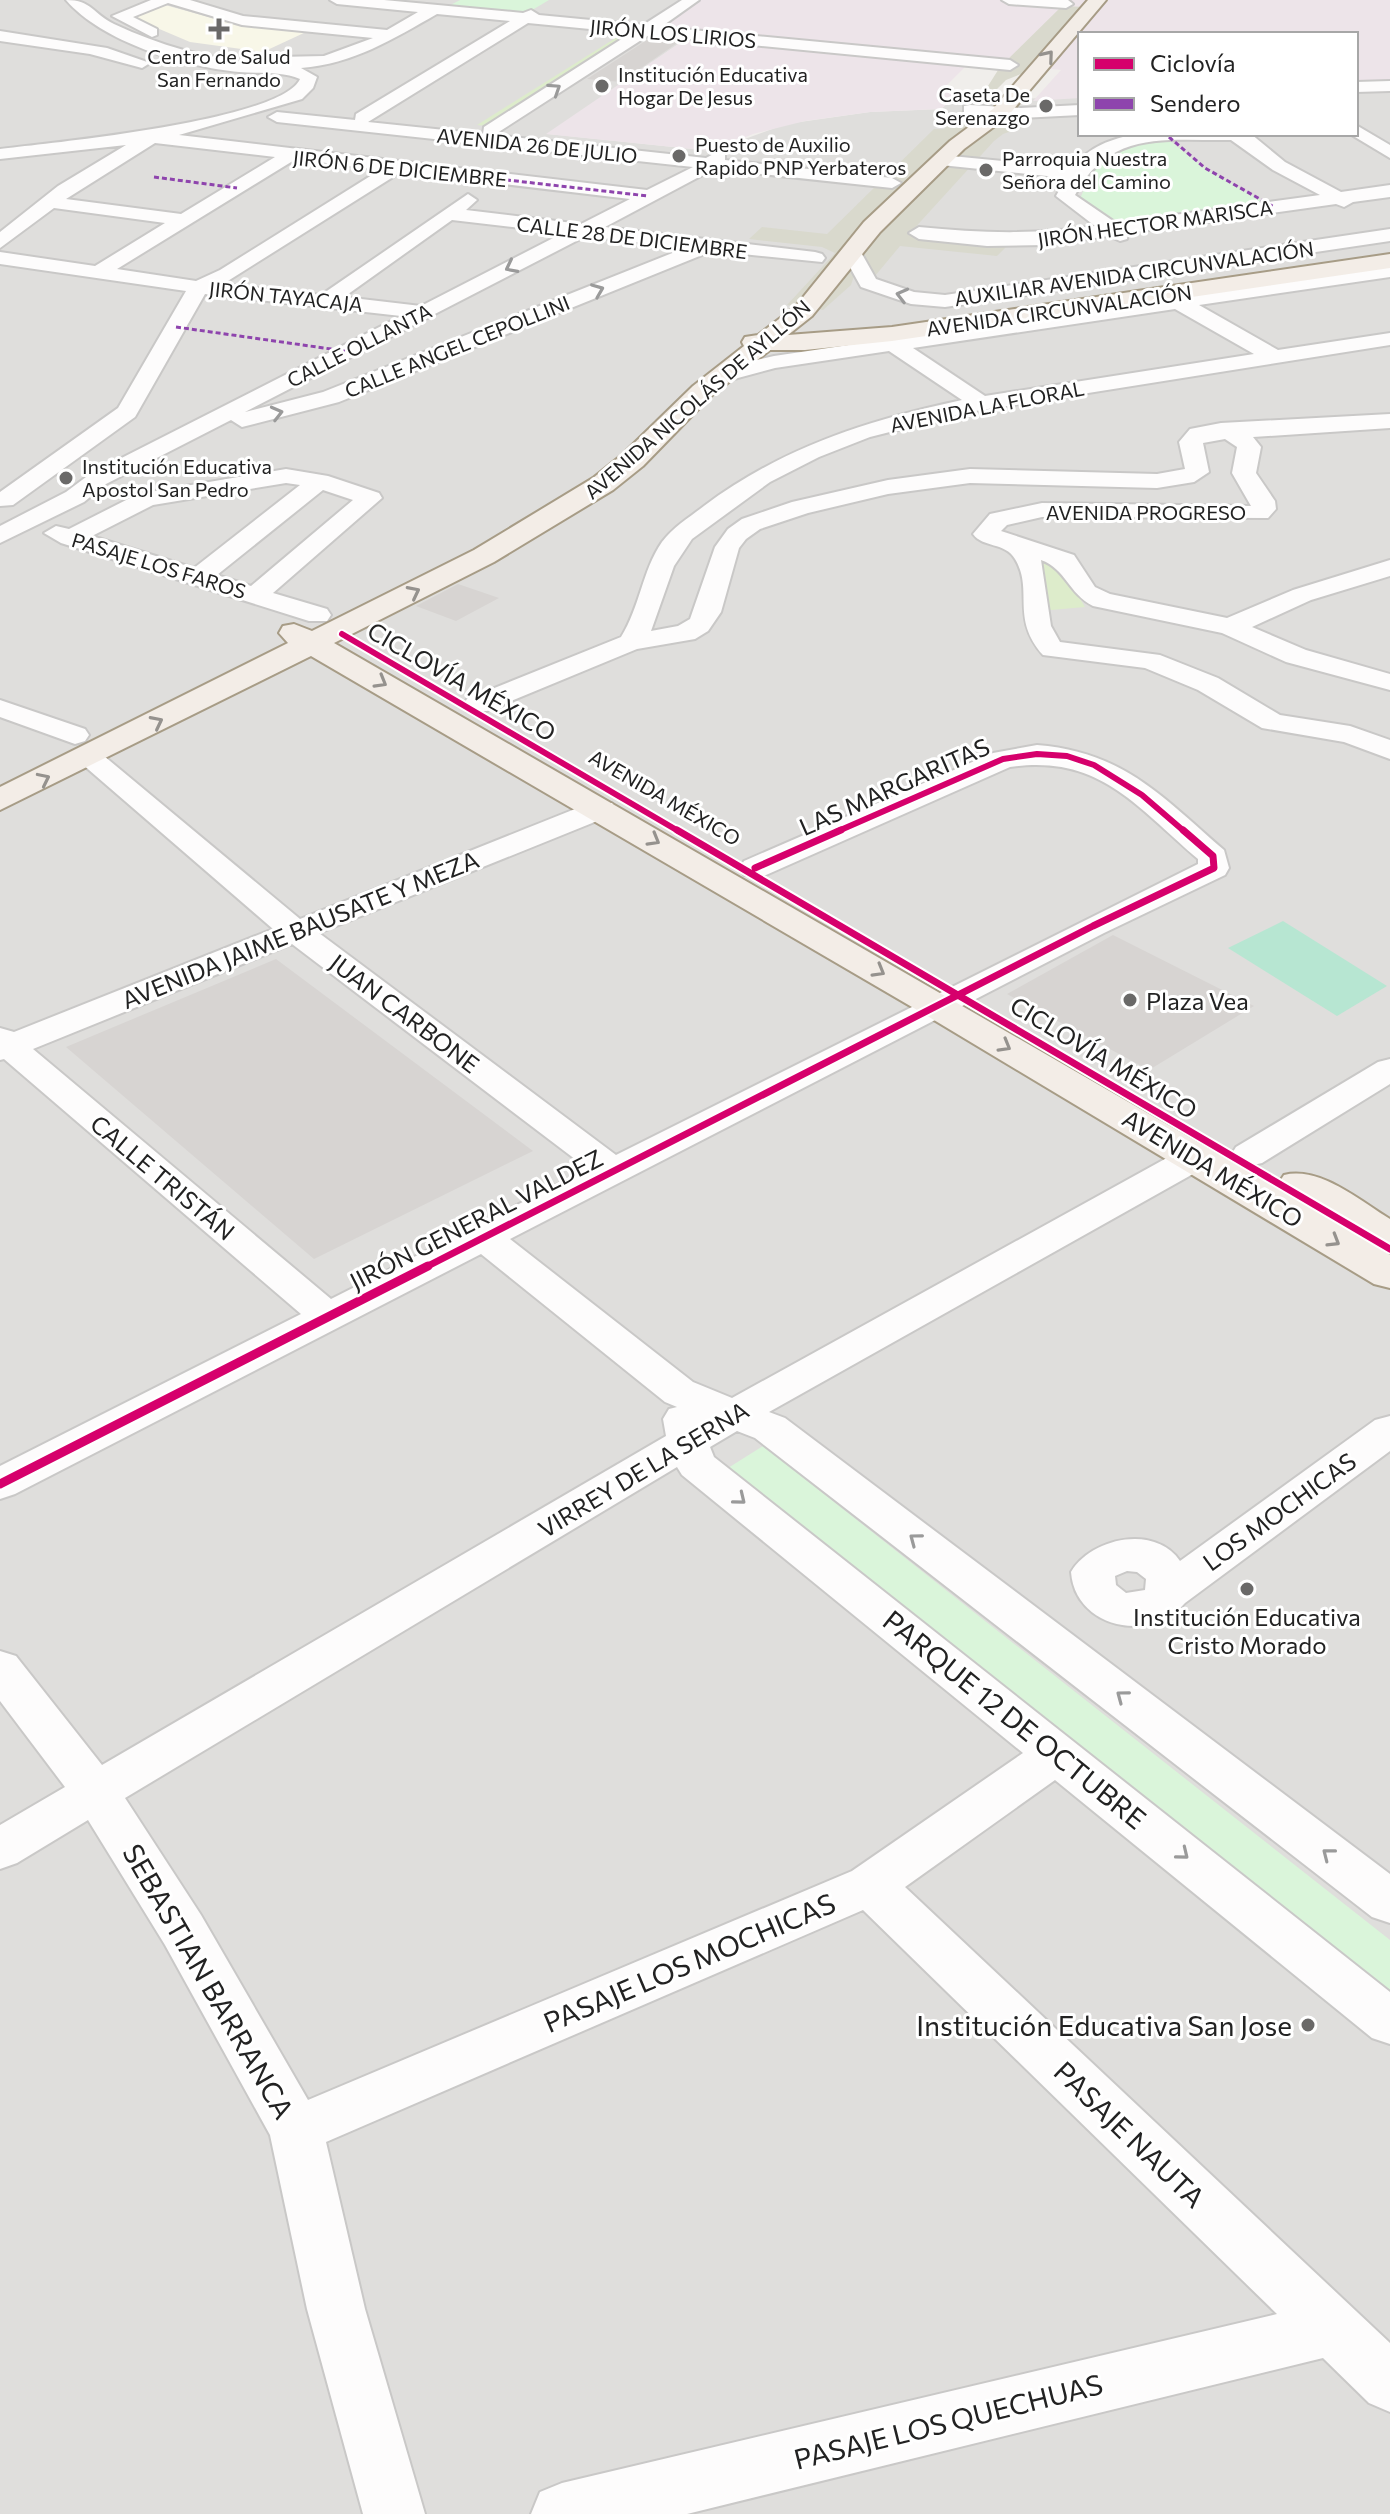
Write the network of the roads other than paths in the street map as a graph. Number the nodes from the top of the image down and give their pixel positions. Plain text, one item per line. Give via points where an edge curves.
1 (171, 0) edge
2 (337, 0) edge
3 (451, 0) edge
4 (557, 0) edge
5 (665, 0) edge
6 (692, 0) edge
7 (1009, 0) edge
8 (1097, 0) edge
9 (162, 1) edge
10 (1068, 2) edge
11 (81, 5) edge
12 (432, 10) junction
13 (525, 19) junction
14 (1048, 21) dead end
15 (621, 28) junction
16 (646, 31) junction
17 (388, 35) junction
18 (0, 36) edge
19 (1024, 47) dead end
20 (236, 67) junction
21 (1390, 86) edge
22 (1358, 87) edge
23 (990, 88) junction
24 (1390, 94) edge
25 (1358, 95) edge
26 (1078, 101) edge
27 (1005, 107) junction
28 (1078, 110) edge
29 (362, 118) junction
30 (343, 124) junction
31 (1390, 127) edge
32 (467, 129) junction
33 (1358, 130) edge
34 (490, 131) junction
35 (1358, 131) edge
36 (1204, 136) edge
37 (1238, 136) edge
38 (152, 137) junction
39 (541, 146) junction
40 (1390, 153) edge
41 (0, 154) edge
42 (291, 156) junction
43 (714, 160) junction
44 (941, 160) junction
45 (395, 168) junction
46 (1077, 174) junction
47 (498, 179) junction
48 (895, 180) junction
49 (1390, 191) edge
50 (648, 196) junction
51 (1338, 198) junction
52 (50, 202) junction
53 (449, 214) junction
54 (1377, 217) edge
55 (183, 220) junction
56 (586, 228) junction
57 (1109, 229) junction
58 (919, 233) dead end
59 (1390, 235) edge
60 (1348, 241) junction
61 (0, 242) edge
62 (708, 246) junction
63 (851, 251) junction
64 (819, 254) junction
65 (1384, 255) edge
66 (0, 258) edge
67 (1178, 268) junction
68 (1390, 271) edge
69 (97, 273) junction
70 (795, 277) dead end
71 (1126, 282) junction
72 (199, 287) junction
73 (328, 299) junction
74 (1178, 302) junction
75 (422, 312) junction
76 (742, 326) dead end
77 (774, 335) junction
78 (1390, 339) edge
79 (894, 345) junction
80 (1275, 357) junction
81 (713, 366) junction
82 (680, 378) dead end
83 (981, 403) junction
84 (127, 412) junction
85 (1390, 421) edge
86 (198, 428) junction
87 (1221, 430) junction
88 (582, 465) dead end
89 (320, 481) junction
90 (7, 510) edge
91 (0, 536) edge
92 (70, 538) junction
93 (1014, 543) junction
94 (1390, 568) edge
95 (197, 578) junction
96 (255, 595) junction
97 (1230, 627) junction
98 (316, 629) junction
99 (631, 642) junction
100 (1390, 682) edge
101 (477, 705) junction
102 (0, 708) edge
103 (81, 746) junction
104 (1390, 750) edge
105 (0, 772) edge
106 (0, 800) edge
107 (601, 809) junction
108 (755, 868) junction
109 (294, 930) junction
110 (955, 998) junction
111 (3, 1045) edge
112 (1390, 1069) edge
113 (1249, 1155) junction
114 (1196, 1157) junction
115 (616, 1172) junction
116 (1390, 1237) edge
117 (485, 1239) junction
118 (1390, 1274) edge
119 (327, 1316) junction
120 (679, 1392) junction
121 (736, 1413) junction
122 (1390, 1430) edge
123 (688, 1444) junction
124 (0, 1484) edge
125 (1169, 1592) dead end
126 (0, 1668) edge
127 (1058, 1753) junction
128 (96, 1792) junction
129 (0, 1849) edge
130 (870, 1885) junction
131 (1390, 1902) edge
132 (1390, 2022) edge
133 (296, 2130) junction
134 (1333, 2328) junction
135 (1390, 2383) edge
136 (394, 2514) edge
137 (562, 2514) edge

1 - 9 street
1 - 17 street via 242,20
2 - 12 street, JIRÓN LOS LIRIOS
3 - 12 street
4 - 13 street
5 - 15 street
6 - 16 street
7 - 10 street
27 -> 8 main road, AVENIDA NICOLÁS DE AYLLÓN
9 - 11 street
9 - 17 street via 120,16 180,43 296,64 350,56
10 - 14 main road
11 - 20 street via 116,31 199,61
12 - 13 street, JIRÓN LOS LIRIOS
12 - 17 street
13 - 15 street, JIRÓN LOS LIRIOS
13 - 29 street
15 - 16 street, JIRÓN LOS LIRIOS
15 - 32 street
16 - 23 street, JIRÓN LOS LIRIOS
34 -> 16 street
18 - 20 street via 105,50 153,66
19 - 23 main road, AVENIDA NICOLÁS DE AYLLÓN
20 - 38 street via 295,71 309,77 296,95
21 - 22 street
23 - 27 street, JIRÓN LOS LIRIOS
23 - 48 main road, AVENIDA NICOLÁS DE AYLLÓN
24 - 25 street
26 - 27 street
27 - 28 street
27 - 44 main road, AVENIDA NICOLÁS DE AYLLÓN
29 - 30 street, AVENIDA 26 DE JULIO via 285,113
29 - 32 street, AVENIDA 26 DE JULIO
30 - 39 street, AVENIDA 26 DE JULIO
30 - 42 street
31 - 33 street
32 - 34 street, AVENIDA 26 DE JULIO
34 - 43 street, AVENIDA 26 DE JULIO
35 - 40 street
36 - 46 street via 1127,141 1095,155
37 - 51 street
38 - 41 street
38 - 42 street, JIRÓN 6 DE DICIEMBRE
38 - 52 street
39 - 43 street, AVENIDA 26 DE JULIO
39 - 47 street
42 - 45 street, JIRÓN 6 DE DICIEMBRE
42 - 55 street
43 - 48 street, AVENIDA 26 DE JULIO
43 - 50 street, CALLE OLLANTA
44 - 46 street
44 - 63 main road, AVENIDA NICOLÁS DE AYLLÓN
45 - 47 street, JIRÓN 6 DE DICIEMBRE
45 - 72 street
46 - 57 street via 1066,200
47 - 50 street, JIRÓN 6 DE DICIEMBRE
47 - 53 street
48 - 64 main road, AVENIDA NICOLÁS DE AYLLÓN
49 - 51 street, JIRÓN HECTOR MARISCA
50 - 56 street, CALLE OLLANTA
51 - 54 street
51 - 57 street, JIRÓN HECTOR MARISCA
52 - 55 street
52 - 61 street
53 - 56 street, CALLE 28 DE DICIEMBRE
53 - 73 street
55 - 69 street
56 - 62 street, CALLE 28 DE DICIEMBRE
56 - 64 street, CALLE 28 DE DICIEMBRE
56 -> 75 street, CALLE OLLANTA
57 - 58 street, JIRÓN HECTOR MARISCA via 1017,241
57 - 67 street
59 - 60 street, AUXILIAR AVENIDA CIRCUNVALACIÓN
60 - 65 main road
60 - 67 street, AUXILIAR AVENIDA CIRCUNVALACIÓN
62 - 64 street, CALLE 28 DE DICIEMBRE
86 -> 62 street, CALLE ANGEL CEPOLLINI via 331,397
71 -> 63 street, AUXILIAR AVENIDA CIRCUNVALACIÓN via 925,300 868,283
63 - 77 main road, AVENIDA NICOLÁS DE AYLLÓN via 804,311
64 - 70 main road, AVENIDA NICOLÁS DE AYLLÓN
65 - 71 main road, AVENIDA CIRCUNVALACIÓN
65 - 77 main road, AVENIDA CIRCUNVALACIÓN via 892,334
66 - 69 street, JIRÓN TAYACAJA
67 - 71 street, AUXILIAR AVENIDA CIRCUNVALACIÓN
68 - 74 street, AUXILIAR AVENIDA CIRCUNVALACIÓN
69 - 72 street, JIRÓN TAYACAJA
71 - 77 main road, AVENIDA CIRCUNVALACIÓN via 930,317
72 - 73 street, JIRÓN TAYACAJA
72 - 84 street
73 - 75 street, JIRÓN TAYACAJA
74 - 79 street, AUXILIAR AVENIDA CIRCUNVALACIÓN
74 - 80 street
75 - 86 street, CALLE OLLANTA
76 - 77 main road, AVENIDA CIRCUNVALACIÓN
77 - 81 main road, AVENIDA NICOLÁS DE AYLLÓN
78 - 80 street, AVENIDA LA FLORAL
79 - 81 street, AUXILIAR AVENIDA CIRCUNVALACIÓN
79 - 83 street
80 - 83 street, AVENIDA LA FLORAL
81 - 82 main road, AVENIDA NICOLÁS DE AYLLÓN
98 -> 81 main road, AVENIDA NICOLÁS DE AYLLÓN via 484,556 570,507 633,460 684,407
83 - 99 street, AVENIDA LA FLORAL via 849,436 781,466 731,497 675,542 657,576 646,621
84 - 86 street
84 - 90 street
85 - 87 street
86 - 90 street, CALLE OLLANTA via 98,479 75,497
87 - 93 street, AVENIDA PROGRESO via 1241,437 1249,447 1244,473 1263,501 1259,513 1042,510 999,519 986,532
87 - 99 street via 1198,434 1191,442 1197,472 1186,477 1157,481 970,476 843,497 751,524 727,547 708,612 699,625 686,633
88 - 98 main road, AVENIDA NICOLÁS DE AYLLÓN via 482,532
89 - 92 street via 286,476 163,495
89 - 95 street
89 - 96 street via 370,498
90 - 91 street, CALLE OLLANTA
90 - 92 street, PASAJE LOS FAROS
92 - 95 street, PASAJE LOS FAROS
93 - 97 street via 1065,560 1086,592 1102,600
93 - 104 street, AVENIDA PROGRESO via 1036,575 1034,605 1041,638 1052,649 1150,661 1208,684 1272,722 1350,735
94 - 97 street via 1302,595
95 - 96 street, PASAJE LOS FAROS
96 - 98 street, PASAJE LOS FAROS
97 - 100 street via 1296,656
98 - 101 main road, AVENIDA MÉXICO
98 - 103 main road, AVENIDA NICOLÁS DE AYLLÓN
98 -> 107 main road, AVENIDA MÉXICO
99 - 101 street
101 - 108 main road, AVENIDA MÉXICO
102 - 103 street
103 - 105 main road, AVENIDA NICOLÁS DE AYLLÓN
106 -> 103 main road, AVENIDA NICOLÁS DE AYLLÓN
103 - 109 street, JUAN CARBONE
107 - 109 street, AVENIDA JAIME BAUSATE Y MEZA
107 -> 110 main road, AVENIDA MÉXICO
108 - 110 main road, AVENIDA MÉXICO
108 - 110 street, LAS MARGARITAS via 1003,759 1031,752 1065,754 1113,772 1213,856 1214,868
109 - 111 street, AVENIDA JAIME BAUSATE Y MEZA
109 - 115 street, JUAN CARBONE
110 - 113 main road, AVENIDA MÉXICO
110 -> 114 main road, AVENIDA MÉXICO
110 - 115 street, JIRÓN GENERAL VALDEZ
111 - 119 street, CALLE TRISTÁN
112 - 113 street
113 - 116 main road, AVENIDA MÉXICO
114 -> 118 main road, AVENIDA MÉXICO
114 - 121 street, VIRREY DE LA SERNA
115 - 117 street, JIRÓN GENERAL VALDEZ
117 - 119 street, JIRÓN GENERAL VALDEZ
117 - 120 street
119 - 124 street, JIRÓN GENERAL VALDEZ
120 - 121 street
120 - 123 street, PARQUE 12 DE OCTUBRE
121 - 123 street, VIRREY DE LA SERNA
131 -> 121 street via 770,1428
122 - 125 street, LOS MOCHICAS
123 -> 127 street, PARQUE 12 DE OCTUBRE via 697,1465
123 - 128 street, VIRREY DE LA SERNA
126 - 128 street, SEBASTIAN BARRANCA
127 - 130 street, PASAJE LOS MOCHICAS
127 -> 132 street, PARQUE 12 DE OCTUBRE
128 - 129 street, VIRREY DE LA SERNA
128 - 133 street, SEBASTIAN BARRANCA via 183,1930
130 - 133 street, PASAJE LOS MOCHICAS
130 - 134 street, PASAJE NAUTA
133 - 136 street, SEBASTIAN BARRANCA via 336,2309
134 - 135 street, PASAJE NAUTA
134 - 137 street, PASAJE LOS QUECHUAS

